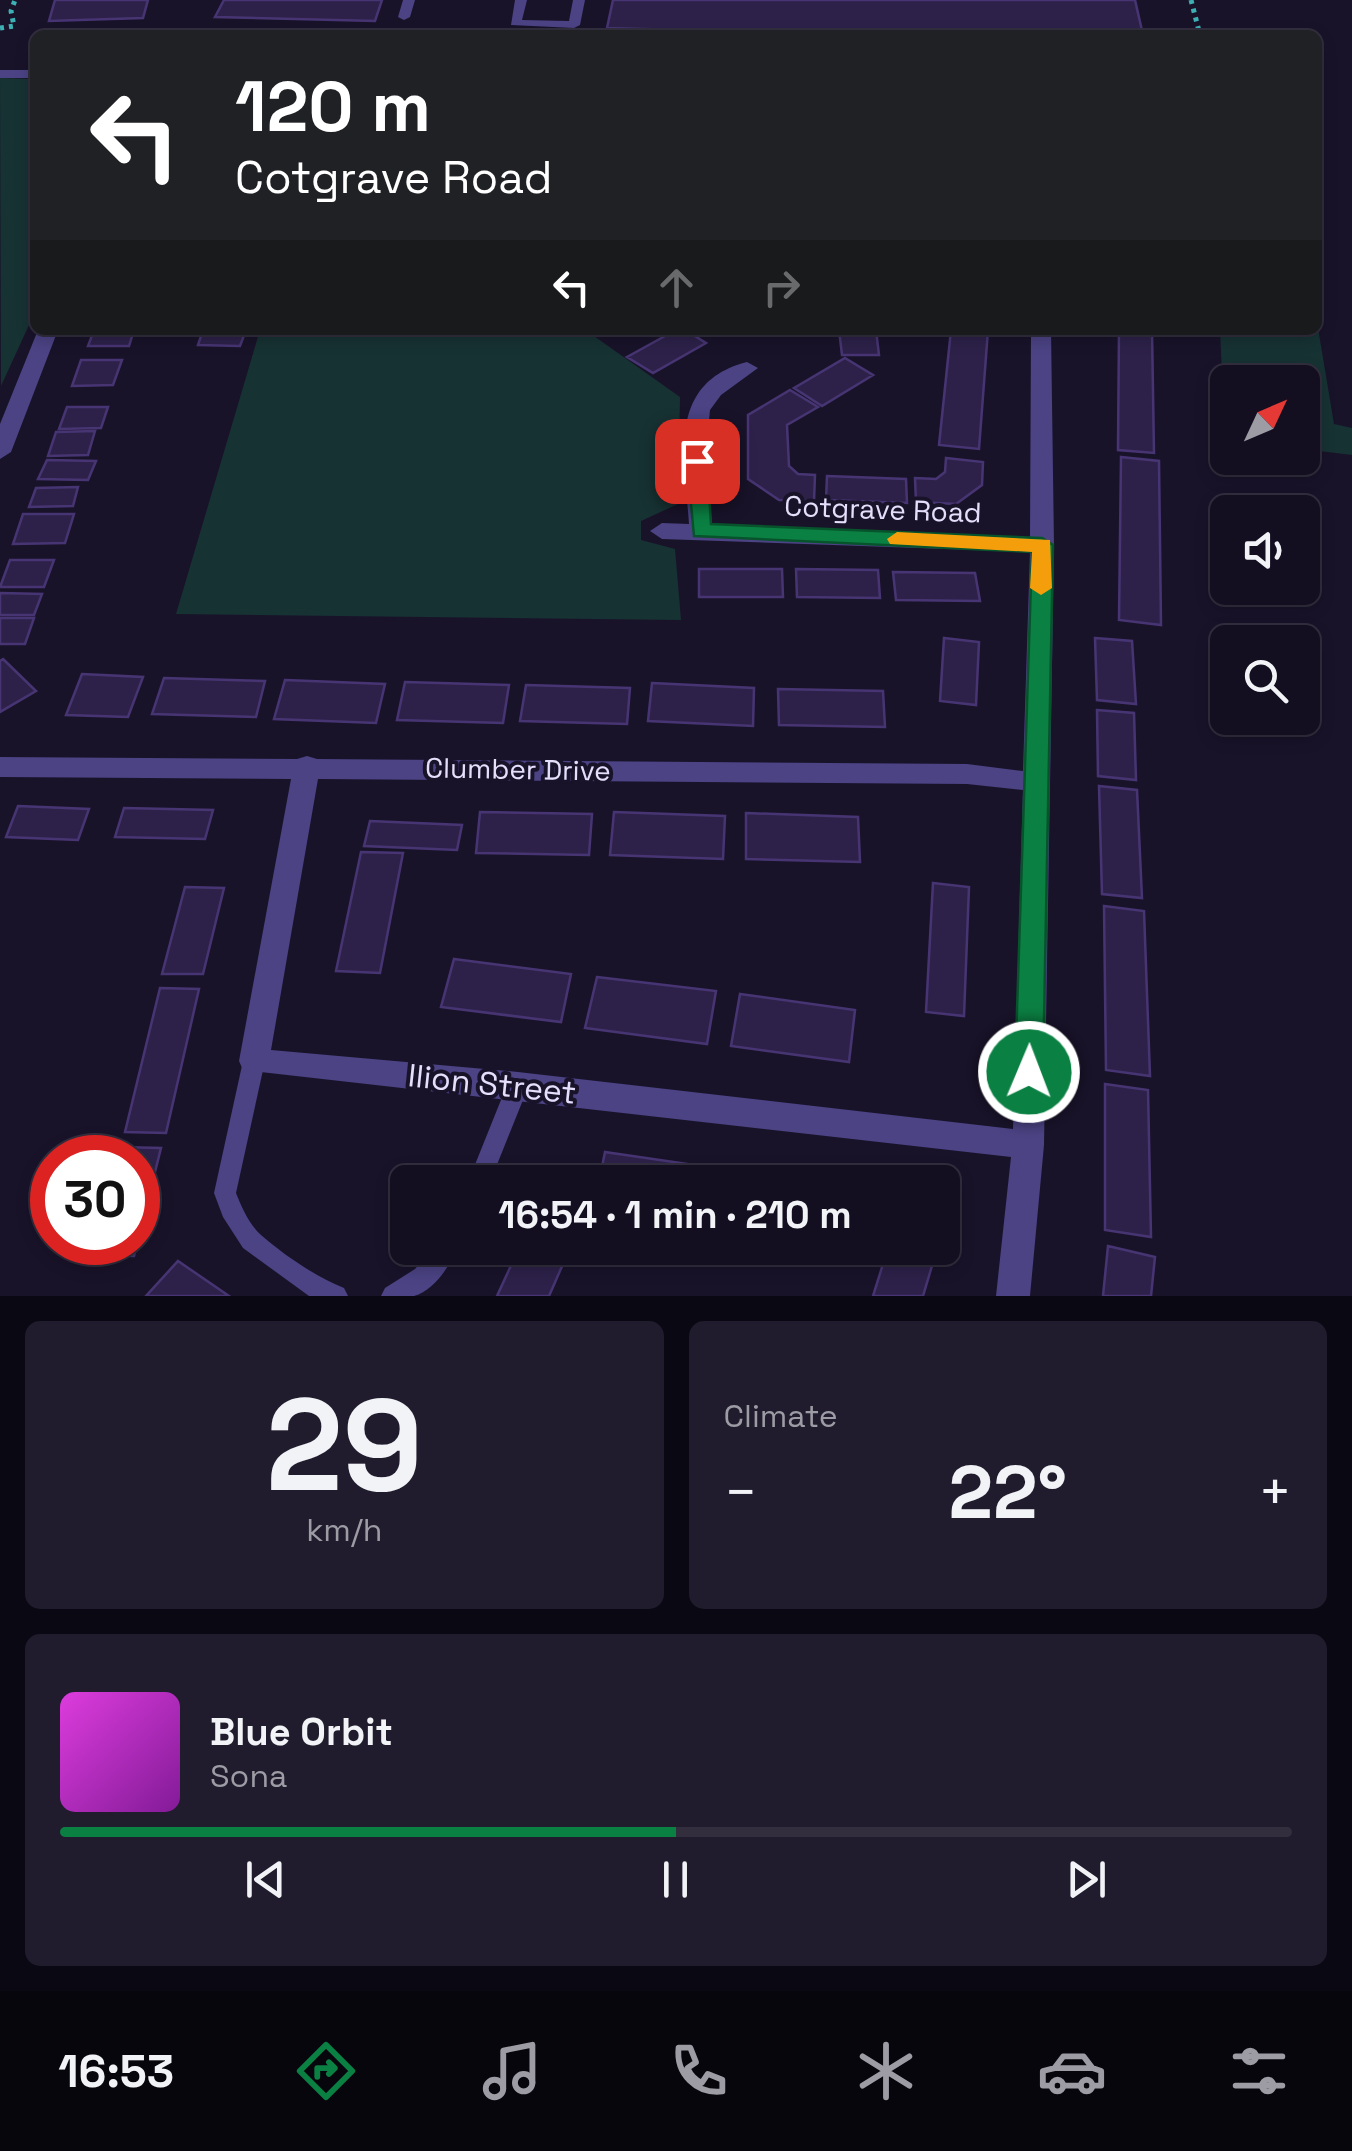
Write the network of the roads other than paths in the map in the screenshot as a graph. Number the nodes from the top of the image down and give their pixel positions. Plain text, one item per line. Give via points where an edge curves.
1 (410, 0) edge
2 (521, 0) edge
3 (579, 0) edge
4 (404, 17) dead end
5 (0, 74) edge
6 (30, 74) edge
7 (46, 335) edge
8 (1041, 335) edge
9 (746, 368) dead end
10 (0, 452) edge
11 (662, 531) dead end
12 (701, 531) junction
13 (1042, 545) junction
14 (307, 766) junction
15 (0, 767) edge
16 (1036, 782) junction
17 (254, 1062) junction
18 (518, 1085) junction
19 (1028, 1144) junction
20 (486, 1165) edge
21 (437, 1265) edge
22 (336, 1296) edge
23 (393, 1296) edge
24 (1013, 1296) edge

1 - 4 lane
2 - 3 lane via 515,23 574,25
5 - 6 lane
7 - 10 street
8 - 13 street
9 - 12 street via 699,408
11 - 12 street, Cotgrave Road
12 - 13 street, Cotgrave Road
13 - 16 street
14 - 15 street, Clumber Drive
14 - 16 street, Clumber Drive via 967,774
14 - 17 street
16 - 19 street
17 - 18 street, Ilion Street
17 - 22 lane via 225,1193 251,1242
18 - 19 street, Ilion Street
18 - 20 lane
19 - 24 street
21 - 23 lane

